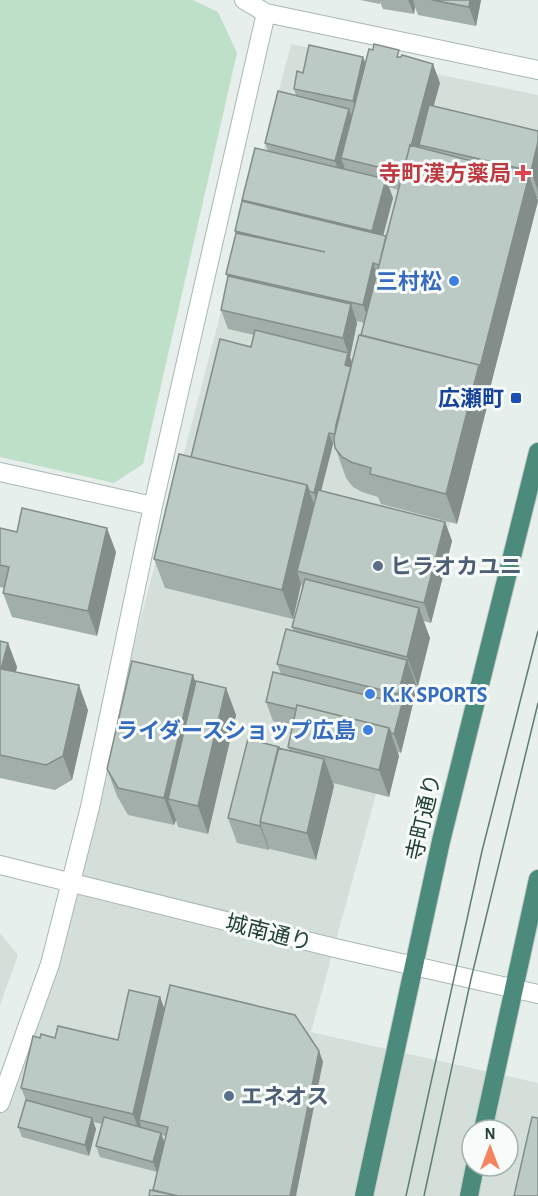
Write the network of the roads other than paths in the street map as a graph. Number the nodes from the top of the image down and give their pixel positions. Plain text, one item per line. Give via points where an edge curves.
1 (244, 0) edge
2 (266, 13) junction
3 (538, 70) edge
4 (538, 452) edge
5 (0, 472) edge
6 (153, 506) junction
7 (0, 865) edge
8 (538, 879) edge
9 (71, 883) junction
10 (414, 966) junction
11 (514, 989) junction
12 (538, 994) edge
13 (0, 1103) edge
14 (486, 1118) edge
15 (473, 1178) edge
16 (363, 1196) edge
17 (469, 1196) edge

1 - 2 street
2 - 3 street
2 - 6 street
4 - 10 highway, 寺町通り via 441,841
5 - 6 street
6 - 9 street
7 - 9 street, 城南通り
8 - 11 highway
9 - 10 street, 城南通り
9 - 13 street via 50,964
10 - 11 street, 城南通り
10 - 16 highway, 寺町通り
11 - 12 street, 城南通り
11 - 14 highway
15 - 17 highway

